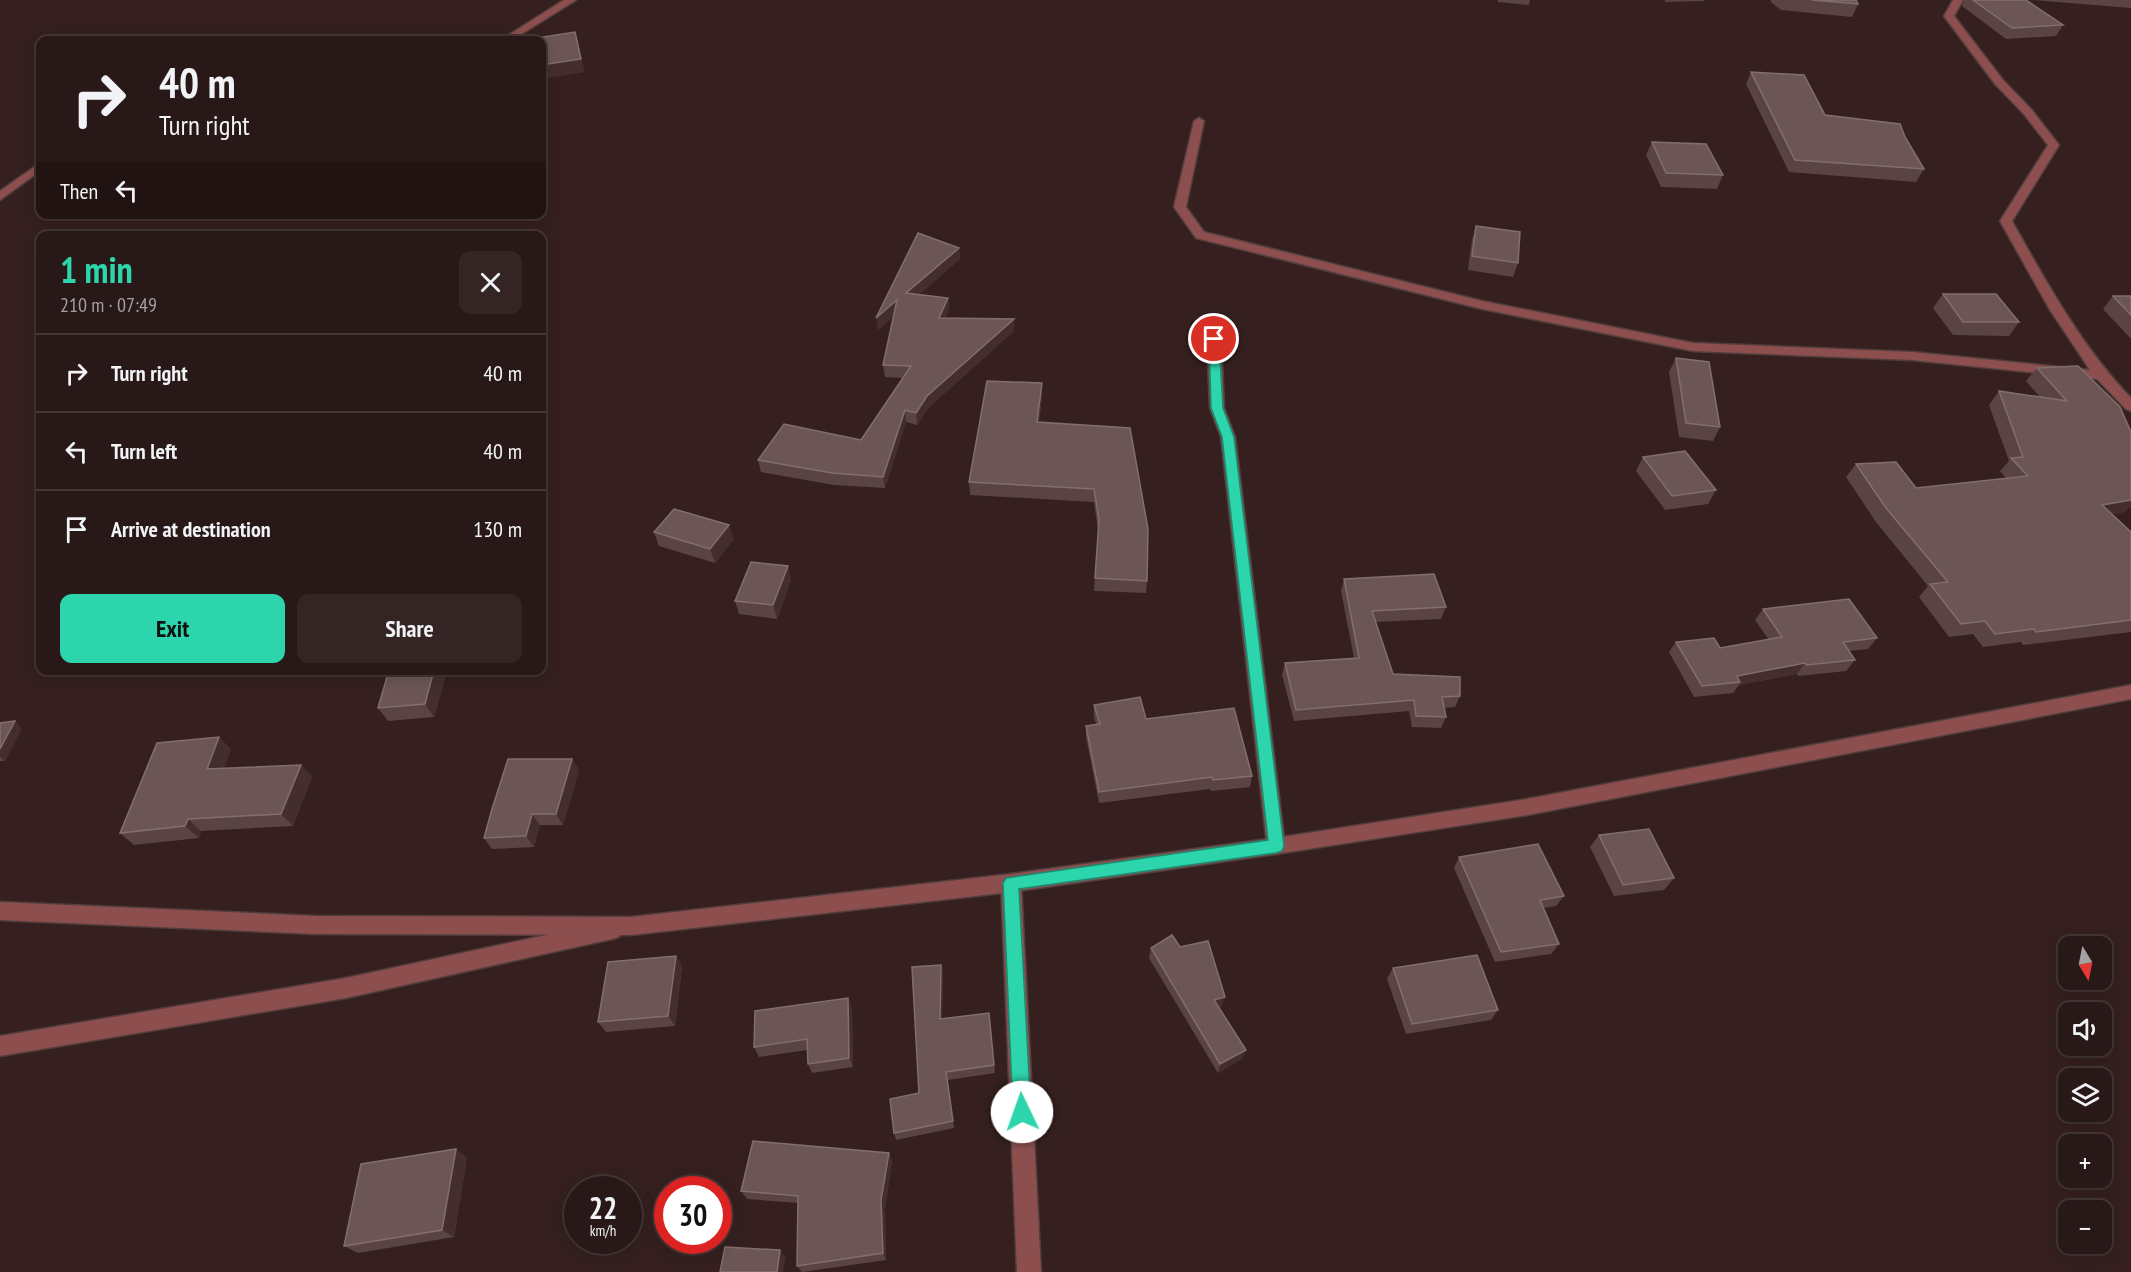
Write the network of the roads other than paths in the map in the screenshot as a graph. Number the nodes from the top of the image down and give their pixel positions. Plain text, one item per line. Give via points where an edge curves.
1 (571, 0) edge
2 (1958, 0) edge
3 (512, 36) edge
4 (1199, 121) dead end
5 (36, 169) edge
6 (0, 197) edge
7 (1214, 339) dead end
8 (2101, 375) junction
9 (2131, 406) edge
10 (2131, 692) edge
11 (1276, 846) junction
12 (1011, 883) junction
13 (0, 911) edge
14 (631, 926) junction
15 (0, 1046) edge
16 (1029, 1272) edge

1 - 3 street
2 - 8 street via 1949,16 2054,145 2006,220 2056,310
4 - 8 street via 1180,207 1200,235 1482,305 1693,347 1912,356
5 - 6 street
7 - 11 street via 1217,408 1228,437
8 - 9 street
10 - 11 street via 1527,807
11 - 12 street
12 - 14 street
12 - 16 street
13 - 14 street via 316,925
14 - 15 street via 346,987

